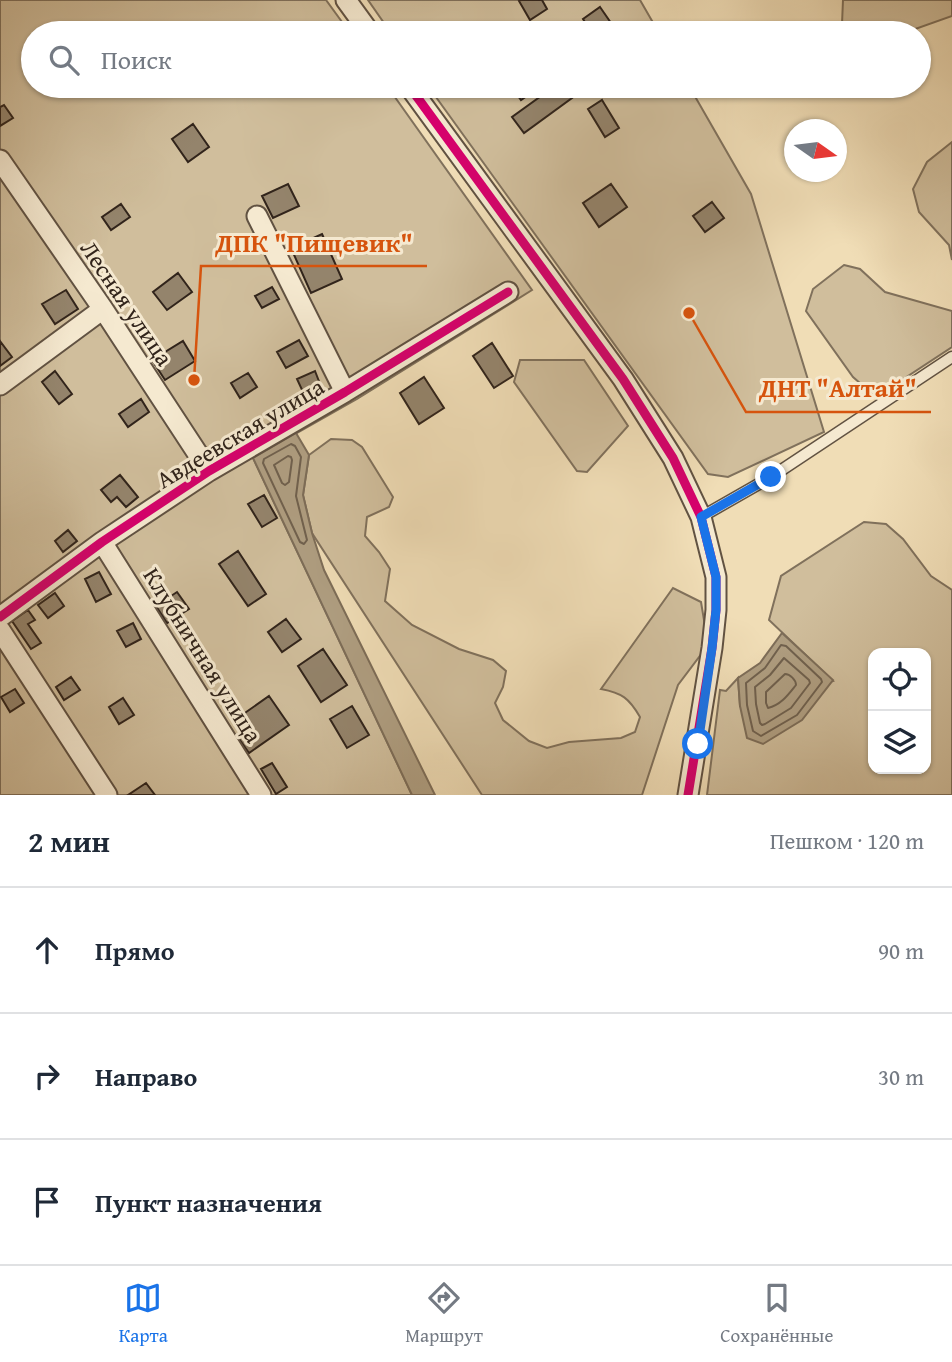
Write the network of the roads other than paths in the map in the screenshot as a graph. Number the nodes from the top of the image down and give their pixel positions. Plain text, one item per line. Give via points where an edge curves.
1 (346, 0) edge
2 (361, 21) edge
3 (418, 98) edge
4 (1, 163) edge
5 (257, 216) dead end
6 (508, 292) dead end
7 (103, 309) junction
8 (952, 357) edge
9 (0, 385) edge
10 (345, 392) junction
11 (209, 471) junction
12 (701, 517) junction
13 (102, 542) junction
14 (0, 617) edge
15 (0, 629) edge
16 (107, 795) edge
17 (261, 795) edge
18 (688, 795) edge

1 - 2 street
3 - 12 street via 623,379 673,458
4 - 7 street, Лесная улица
5 - 10 street
6 - 10 street, Авдеевская улица
7 - 9 street
7 - 11 street, Лесная улица
8 - 12 lane via 771,477
10 - 11 street, Авдеевская улица
11 - 13 street, Авдеевская улица
12 - 18 street via 716,577 716,610
13 - 14 street, Авдеевская улица
13 - 17 street, Клубничная улица
15 - 16 street

